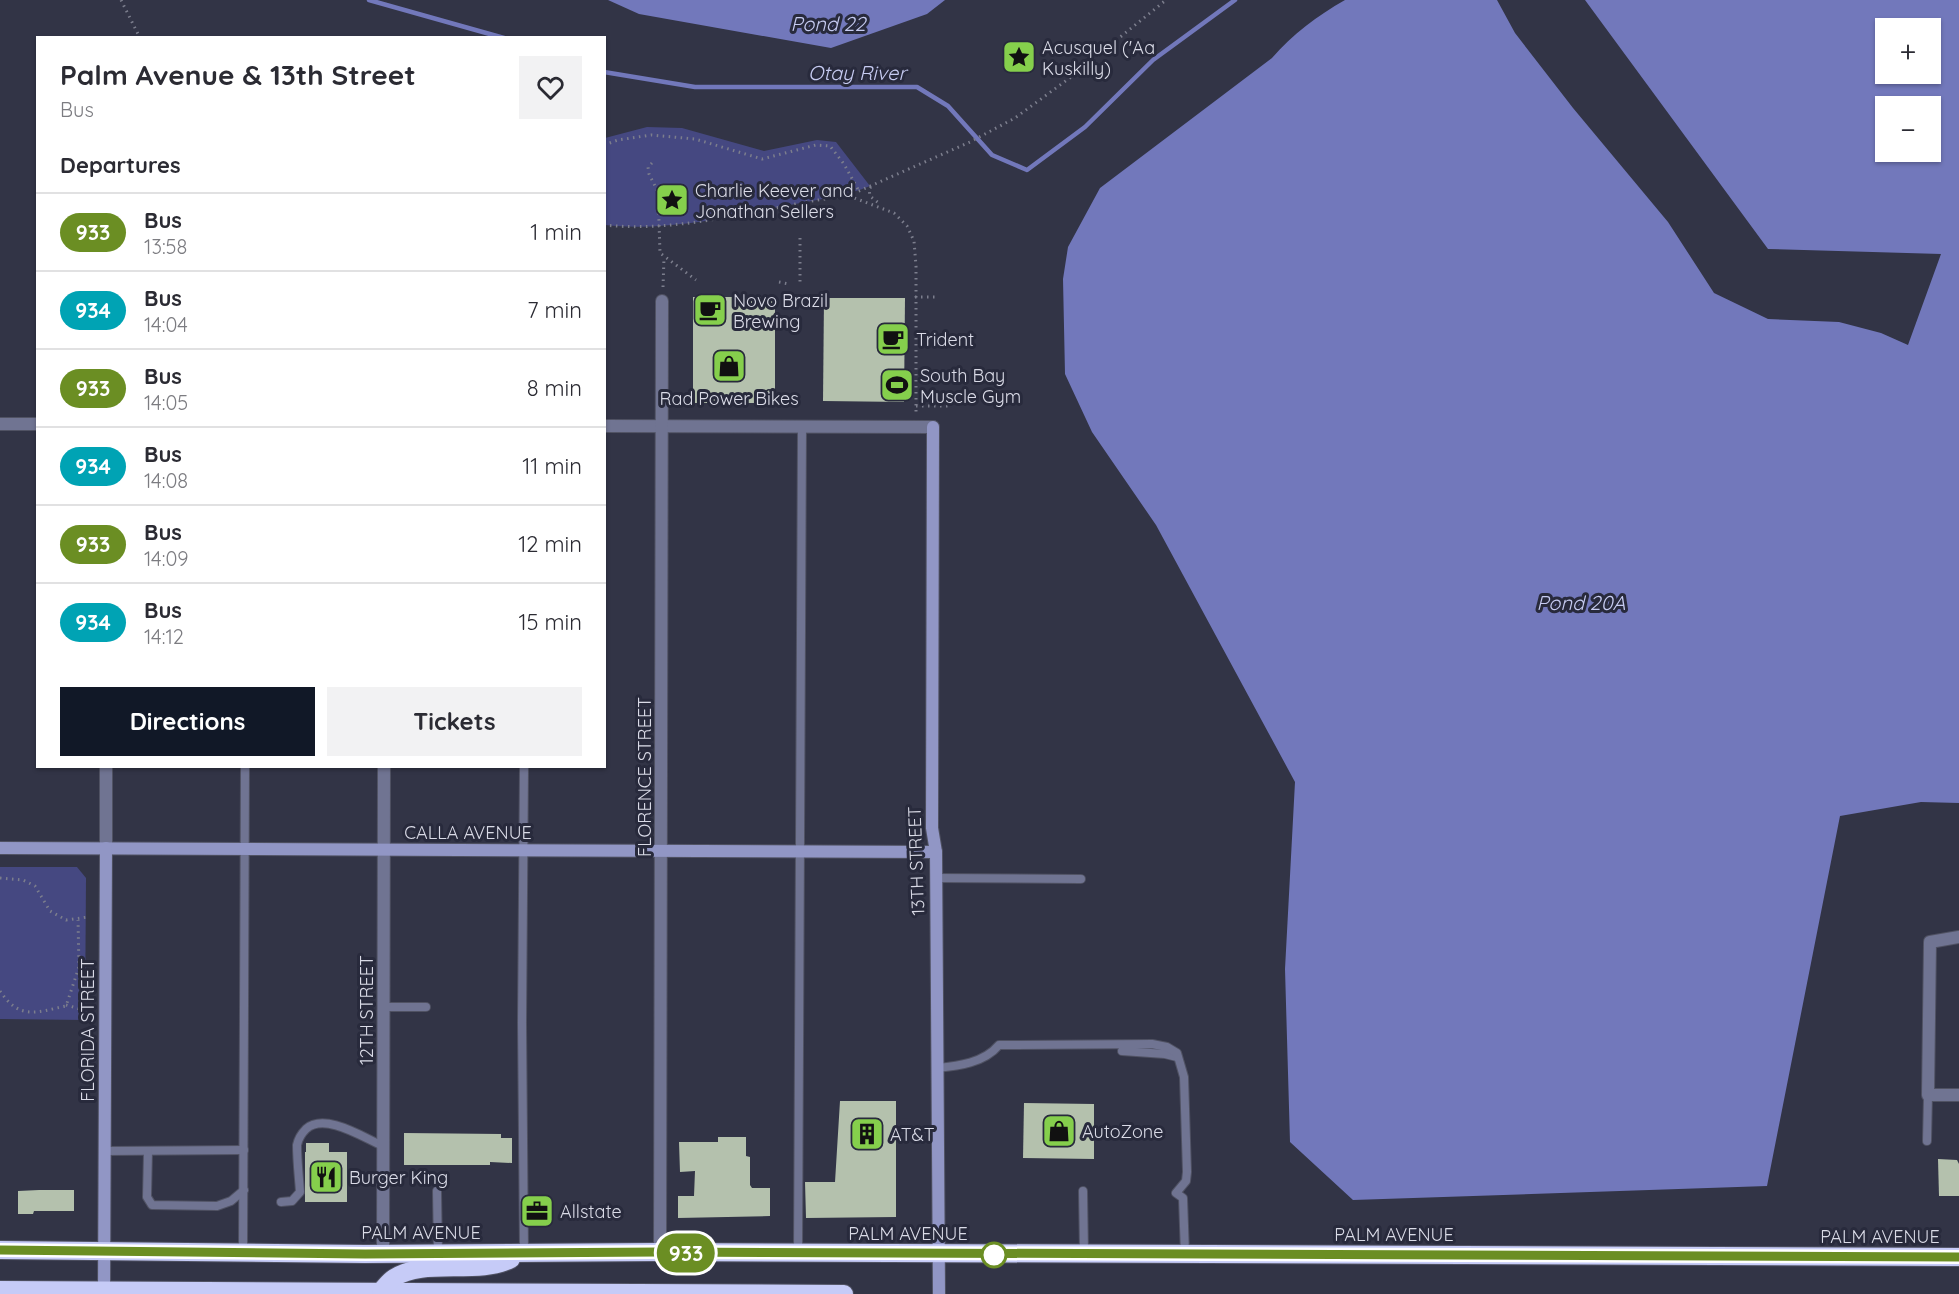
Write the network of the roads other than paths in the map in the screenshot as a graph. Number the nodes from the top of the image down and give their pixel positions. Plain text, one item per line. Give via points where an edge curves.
1 (662, 297) road end
2 (0, 424) edge
3 (36, 424) edge
4 (606, 426) edge
5 (663, 426) junction
6 (802, 426) junction
7 (106, 768) edge
8 (245, 768) edge
9 (384, 768) edge
10 (524, 768) edge
11 (0, 848) edge
12 (106, 848) junction
13 (246, 849) junction
14 (384, 849) junction
15 (524, 850) junction
16 (661, 850) junction
17 (801, 851) junction
18 (936, 852) junction
19 (936, 878) junction
20 (1081, 879) dead end
21 (1959, 938) edge
22 (384, 1008) junction
23 (426, 1008) dead end
24 (936, 1068) junction
25 (1928, 1095) junction
26 (1959, 1095) edge
27 (1927, 1141) dead end
28 (383, 1146) junction
29 (244, 1150) junction
30 (105, 1151) junction
31 (148, 1151) junction
32 (244, 1190) junction
33 (437, 1191) dead end
34 (1083, 1191) dead end
35 (281, 1202) dead end
36 (0, 1250) edge
37 (105, 1250) junction
38 (243, 1252) junction
39 (660, 1252) junction
40 (438, 1253) junction
41 (524, 1253) junction
42 (383, 1254) junction
43 (798, 1254) junction
44 (939, 1254) junction
45 (1084, 1255) junction
46 (1185, 1255) junction
47 (1959, 1257) edge
48 (0, 1290) edge
49 (58, 1292) edge
50 (104, 1292) edge
51 (188, 1292) edge
52 (256, 1292) edge
53 (332, 1292) edge
54 (381, 1293) edge
55 (521, 1293) edge
56 (658, 1293) edge
57 (791, 1294) edge
58 (818, 1294) edge
59 (844, 1294) edge
60 (939, 1294) edge

1 - 5 street, FLORENCE STREET
2 - 3 street
4 - 5 street
5 - 6 street
5 - 16 street, FLORENCE STREET
6 - 17 lane
6 - 18 street, 13TH STREET via 933,427 932,828
7 - 12 street, FLORIDA STREET
8 - 13 lane
9 - 14 street, 12TH STREET
10 - 15 lane
11 - 12 street, CALLA AVENUE
12 - 13 street, CALLA AVENUE
12 - 30 street, FLORIDA STREET
13 - 14 street, CALLA AVENUE
13 - 29 lane
14 - 15 street, CALLA AVENUE
14 - 22 street, 12TH STREET
15 - 16 street, CALLA AVENUE
15 - 41 lane
16 - 17 street, CALLA AVENUE
16 - 39 street, FLORENCE STREET
17 - 18 street, CALLA AVENUE
17 - 43 lane
18 - 19 street, 13TH STREET
19 - 20 lane
19 - 24 street, 13TH STREET
21 - 25 street via 1930,942
22 - 23 lane
22 - 28 street, 12TH STREET
24 - 44 street, 13TH STREET
24 - 46 lane via 958,1066 991,1055 999,1046 1152,1044 1177,1053 1184,1077 1187,1172 1186,1181 1176,1193 1183,1198
25 - 26 street
25 - 27 lane
28 - 35 lane via 338,1125 312,1125 303,1131 297,1143 300,1192 292,1201
28 - 42 street, 12TH STREET
29 - 31 lane
29 - 32 lane
30 - 31 lane
30 - 37 street, FLORIDA STREET
31 - 32 lane via 147,1197 152,1205 217,1206 231,1202
32 - 38 lane
33 - 40 lane
34 - 45 lane
36 - 37 highway, PALM AVENUE
37 - 38 highway, PALM AVENUE
37 - 50 street, FLORIDA STREET
38 - 42 highway, PALM AVENUE
39 - 41 highway, PALM AVENUE
39 - 43 highway, PALM AVENUE
40 - 41 highway, PALM AVENUE
40 - 42 highway, PALM AVENUE
41 - 54 highway via 501,1264 417,1269 394,1277
43 - 44 highway, PALM AVENUE
44 - 45 highway, PALM AVENUE
44 - 60 street, 13TH STREET
45 - 46 highway, PALM AVENUE
46 - 47 highway, PALM AVENUE
48 - 49 highway
49 - 50 highway
50 - 51 highway
51 - 52 highway
52 - 53 highway
53 - 54 highway
54 - 55 highway
55 - 56 highway
56 - 57 highway
57 - 58 highway
58 - 59 highway

